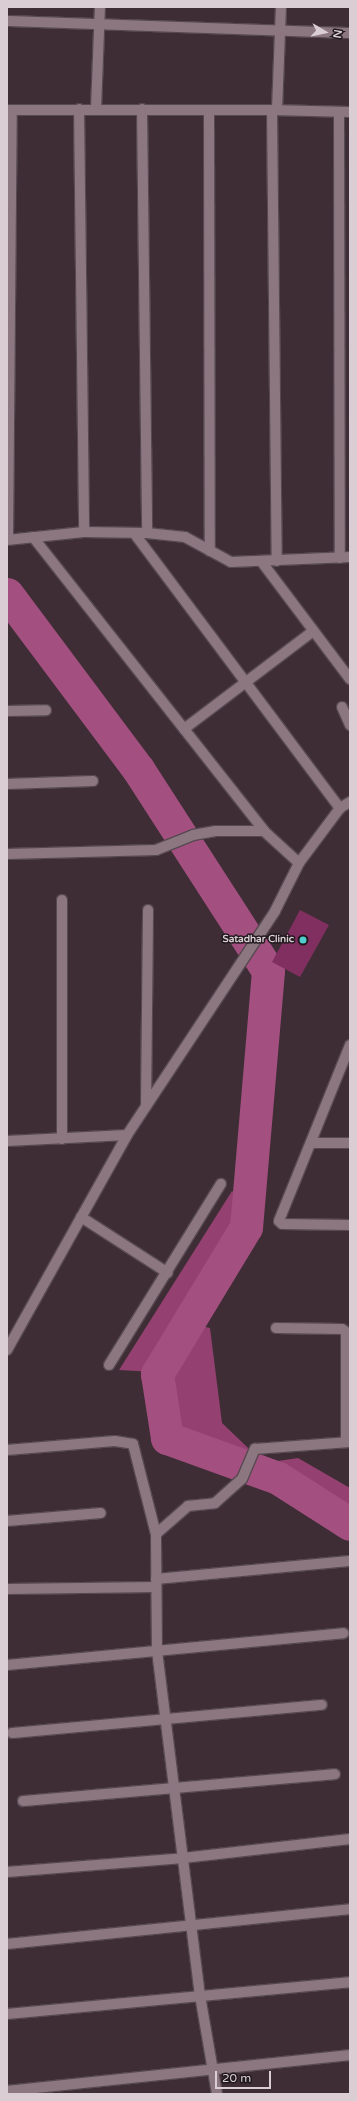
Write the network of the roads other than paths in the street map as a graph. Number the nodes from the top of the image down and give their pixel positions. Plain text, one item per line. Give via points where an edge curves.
1 (100, 7) edge
2 (281, 7) edge
3 (7, 21) edge
4 (100, 24) junction
5 (280, 30) junction
6 (350, 33) edge
7 (79, 109) junction
8 (96, 109) junction
9 (142, 109) junction
10 (9, 110) edge
11 (209, 110) junction
12 (274, 110) junction
13 (338, 112) junction
14 (350, 112) edge
15 (350, 478) edge
16 (340, 486) junction
17 (350, 531) edge
18 (84, 532) junction
19 (134, 533) junction
20 (147, 534) junction
21 (340, 536) junction
22 (33, 537) junction
23 (8, 540) edge
24 (210, 551) junction
25 (345, 558) edge
26 (278, 560) junction
27 (260, 561) junction
28 (312, 632) junction
29 (350, 679) edge
30 (245, 681) junction
31 (342, 707) dead end
32 (46, 710) dead end
33 (7, 711) edge
34 (350, 725) edge
35 (184, 729) junction
36 (93, 781) dead end
37 (7, 784) edge
38 (350, 802) edge
39 (340, 808) junction
40 (264, 831) junction
41 (7, 854) edge
42 (299, 863) junction
43 (62, 900) dead end
44 (148, 910) dead end
45 (350, 1045) edge
46 (348, 1056) edge
47 (146, 1107) junction
48 (128, 1135) junction
49 (62, 1138) junction
50 (7, 1140) edge
51 (311, 1143) junction
52 (350, 1143) edge
53 (221, 1184) dead end
54 (82, 1217) junction
55 (350, 1225) edge
56 (168, 1273) junction
57 (276, 1328) dead end
58 (7, 1350) edge
59 (109, 1365) dead end
60 (348, 1442) edge
61 (7, 1450) edge
62 (101, 1513) dead end
63 (7, 1521) edge
64 (156, 1534) junction
65 (349, 1561) dead end
66 (156, 1583) junction
67 (7, 1589) edge
68 (343, 1633) dead end
69 (157, 1652) junction
70 (7, 1665) edge
71 (322, 1705) dead end
72 (166, 1718) junction
73 (12, 1733) dead end
74 (335, 1774) dead end
75 (175, 1788) junction
76 (23, 1801) dead end
77 (350, 1838) edge
78 (183, 1858) junction
79 (7, 1872) edge
80 (350, 1909) edge
81 (190, 1925) junction
82 (7, 1944) edge
83 (350, 1982) edge
84 (200, 1996) junction
85 (7, 2014) edge
86 (346, 2055) edge
87 (214, 2070) junction
88 (7, 2092) edge
89 (217, 2094) edge

1 - 4 street
2 - 5 street
3 - 4 street
4 - 5 street
4 - 8 street
5 - 6 street
5 - 12 street
7 - 8 street
7 - 10 street
7 - 18 street
8 - 9 street
9 - 11 street
9 - 20 street
10 - 23 street
11 - 12 street
11 - 24 street
12 - 13 street
12 - 26 street
13 - 14 street
13 - 16 street
15 - 16 street
16 - 21 street
17 - 21 street
18 - 19 street
18 - 22 street
19 - 20 street
19 - 30 street
20 - 24 street via 185,537
21 - 25 street
22 - 23 street
22 - 35 street
24 - 27 street via 231,562
25 - 26 street
26 - 27 street
27 - 28 street
28 - 29 street
28 - 30 street
30 - 35 street
30 - 39 street
31 - 34 street
32 - 33 street
35 - 40 street
36 - 37 street
38 - 39 street
39 - 42 street
40 - 41 street via 224,830 193,836 156,850
40 - 42 street
42 - 47 street via 275,911
43 - 49 street
44 - 47 street
45 - 46 street
46 - 51 street
47 - 48 street
48 - 49 street
48 - 54 street
49 - 50 street
51 - 52 street
51 - 55 street via 280,1223
53 - 56 street
54 - 56 street
54 - 58 street
56 - 59 street
57 - 60 street via 342,1329 346,1332
60 - 64 street via 255,1449 242,1478 215,1503 188,1506
61 - 64 street via 115,1441 133,1444
62 - 63 street
64 - 66 street
65 - 66 street
66 - 67 street
66 - 69 street
68 - 69 street
69 - 70 street
69 - 72 street
71 - 72 street
72 - 73 street
72 - 75 street
74 - 75 street
75 - 76 street
75 - 78 street
77 - 78 street
78 - 79 street
78 - 81 street
80 - 81 street
81 - 82 street
81 - 84 street
83 - 84 street
84 - 85 street
84 - 87 street
86 - 87 street
87 - 88 street
87 - 89 street

